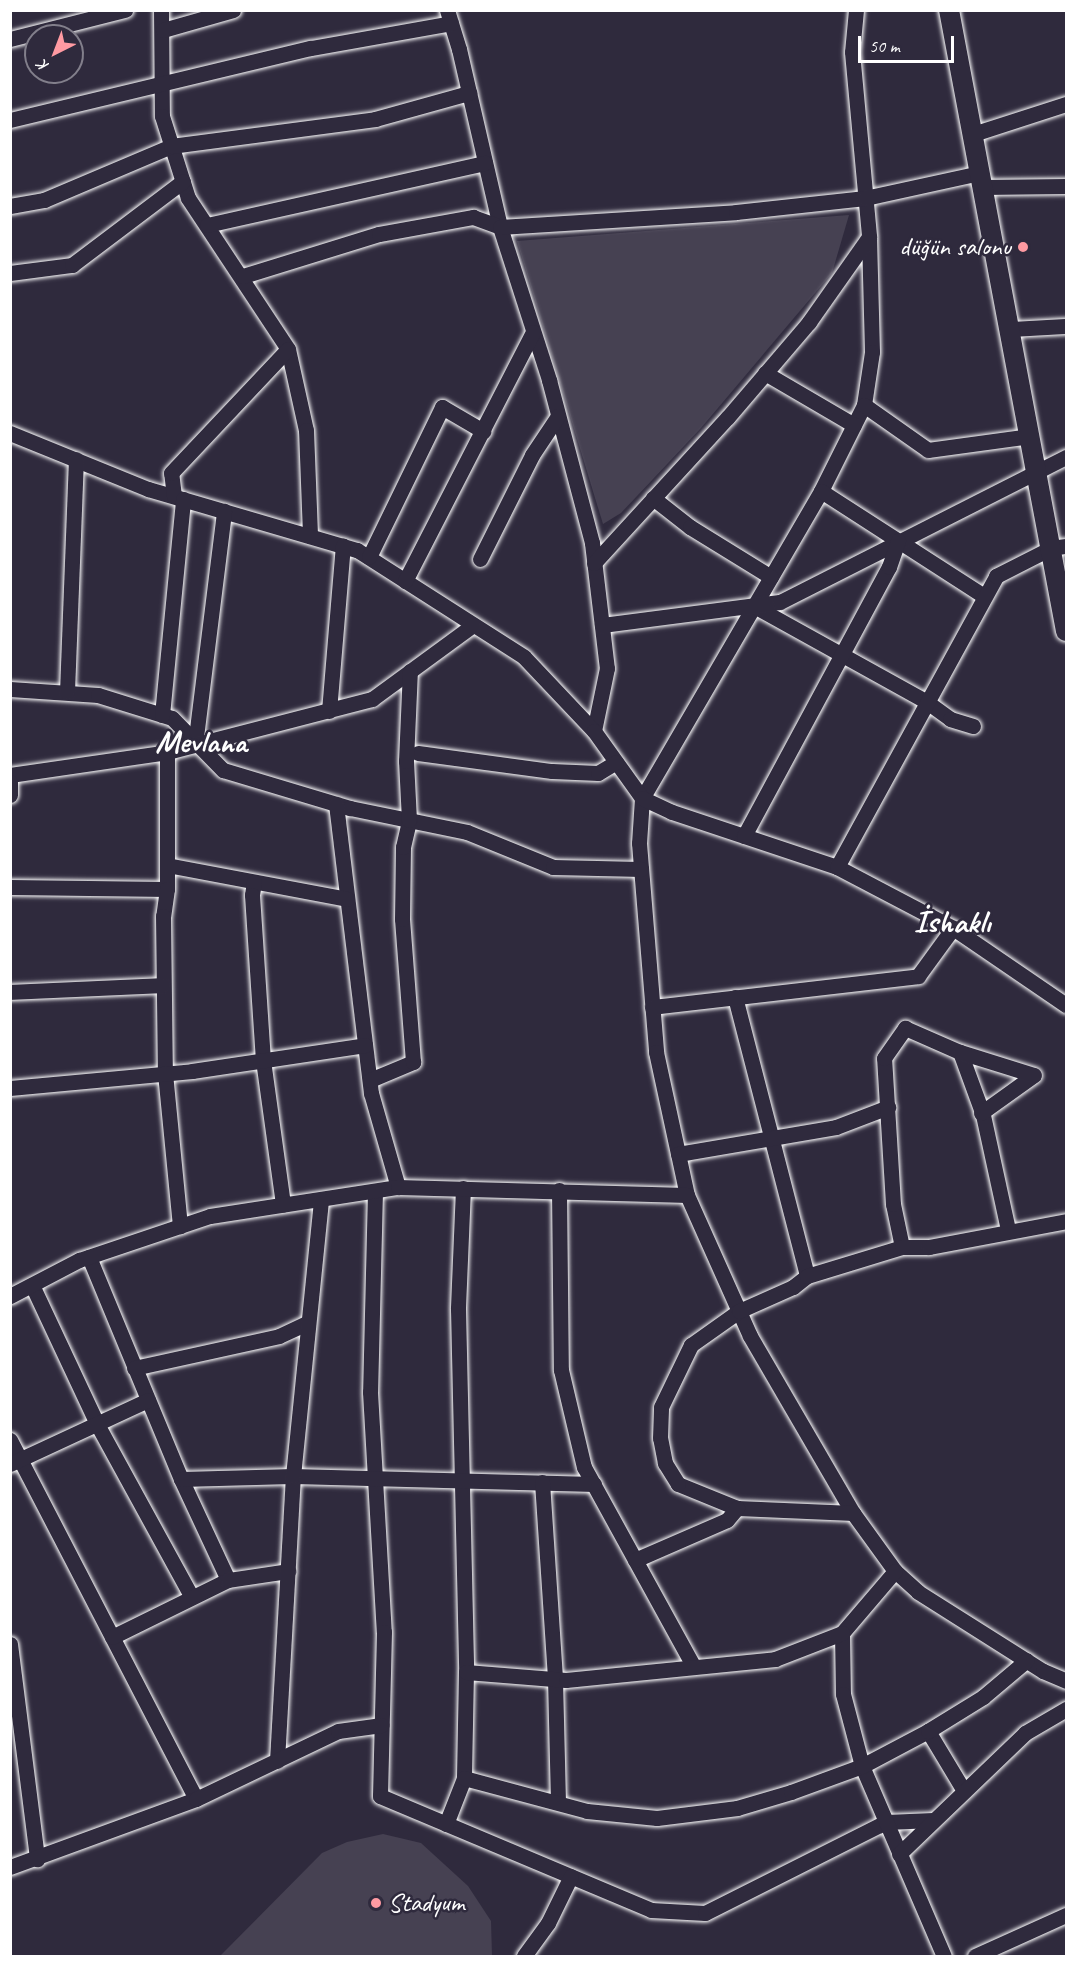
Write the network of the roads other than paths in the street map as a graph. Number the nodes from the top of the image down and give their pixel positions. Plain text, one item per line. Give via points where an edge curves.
1 (125, 10) edge
2 (161, 10) edge
3 (234, 10) edge
4 (856, 10) edge
5 (950, 10) edge
6 (448, 17) edge
7 (163, 30) junction
8 (10, 39) edge
9 (162, 81) junction
10 (469, 93) junction
11 (1066, 104) edge
12 (10, 120) edge
13 (973, 134) junction
14 (171, 146) junction
15 (485, 163) junction
16 (981, 180) junction
17 (183, 181) junction
18 (1066, 186) edge
19 (866, 198) junction
20 (10, 206) edge
21 (207, 225) junction
22 (500, 227) junction
23 (869, 237) junction
24 (10, 273) edge
25 (243, 276) junction
26 (1066, 326) edge
27 (1010, 329) junction
28 (533, 332) junction
29 (288, 349) junction
30 (765, 373) junction
31 (864, 405) junction
32 (558, 416) junction
33 (854, 426) junction
34 (483, 431) junction
35 (10, 434) edge
36 (1030, 436) junction
37 (1066, 457) edge
38 (76, 459) junction
39 (1036, 470) junction
40 (820, 491) junction
41 (178, 498) junction
42 (653, 498) junction
43 (224, 511) junction
44 (310, 536) junction
45 (898, 541) junction
46 (343, 546) junction
47 (1059, 547) edge
48 (369, 557) junction
49 (480, 559) dead end
50 (594, 563) junction
51 (771, 578) junction
52 (405, 581) junction
53 (984, 596) junction
54 (754, 606) junction
55 (473, 625) junction
56 (602, 625) junction
57 (1066, 631) edge
58 (843, 654) junction
59 (410, 671) junction
60 (10, 689) edge
61 (67, 692) junction
62 (927, 702) junction
63 (329, 711) junction
64 (162, 715) junction
65 (973, 726) dead end
66 (594, 731) junction
67 (195, 745) junction
68 (167, 752) junction
69 (418, 753) dead end
70 (616, 762) junction
71 (10, 775) edge
72 (10, 782) edge
73 (10, 795) edge
74 (642, 798) junction
75 (336, 804) junction
76 (409, 820) junction
77 (744, 836) junction
78 (167, 865) junction
79 (837, 867) junction
80 (641, 869) junction
81 (254, 882) junction
82 (10, 887) edge
83 (167, 888) junction
84 (347, 899) junction
85 (952, 928) junction
86 (163, 985) junction
87 (10, 992) edge
88 (735, 997) junction
89 (1066, 1005) edge
90 (652, 1007) junction
91 (365, 1045) junction
92 (960, 1052) junction
93 (263, 1060) junction
94 (165, 1073) junction
95 (370, 1080) junction
96 (10, 1088) edge
97 (888, 1107) junction
98 (981, 1113) junction
99 (772, 1138) junction
100 (678, 1154) junction
101 (398, 1187) junction
102 (463, 1188) junction
103 (559, 1190) junction
104 (375, 1191) junction
105 (687, 1195) junction
106 (321, 1199) junction
107 (283, 1205) junction
108 (1066, 1221) edge
109 (180, 1226) junction
110 (1008, 1230) junction
111 (902, 1247) junction
112 (89, 1257) junction
113 (807, 1276) junction
114 (32, 1285) junction
115 (10, 1296) edge
116 (739, 1311) junction
117 (306, 1323) junction
118 (134, 1368) junction
119 (148, 1400) junction
120 (97, 1424) junction
121 (10, 1440) edge
122 (15, 1462) edge
123 (293, 1476) junction
124 (377, 1478) junction
125 (181, 1479) junction
126 (459, 1479) junction
127 (542, 1482) junction
128 (594, 1484) junction
129 (737, 1508) junction
130 (853, 1513) junction
131 (635, 1560) junction
132 (288, 1571) junction
133 (895, 1571) junction
134 (228, 1580) junction
135 (191, 1596) junction
136 (842, 1633) junction
137 (112, 1637) junction
138 (10, 1644) edge
139 (1027, 1660) junction
140 (693, 1665) junction
141 (466, 1672) junction
142 (555, 1679) junction
143 (1066, 1681) edge
144 (14, 1696) edge
145 (1066, 1709) edge
146 (382, 1725) junction
147 (928, 1731) junction
148 (277, 1761) junction
149 (862, 1767) junction
150 (464, 1778) junction
151 (964, 1791) junction
152 (196, 1799) junction
153 (558, 1803) junction
154 (933, 1820) junction
155 (886, 1822) junction
156 (446, 1824) junction
157 (899, 1854) junction
158 (37, 1859) junction
159 (10, 1868) edge
160 (571, 1876) junction
161 (1066, 1915) edge
162 (524, 1956) edge
163 (944, 1956) edge
164 (975, 1956) edge

1 - 8 street
2 - 7 street
3 - 7 street
4 - 19 street via 852,52
5 - 13 main road
6 - 9 street
6 - 10 street
7 - 9 street
9 - 12 street
9 - 14 street via 162,116
10 - 14 street via 375,118
10 - 15 street
11 - 13 street
13 - 16 main road
14 - 17 street
14 - 20 street via 44,200
15 - 21 street
15 - 22 street
16 - 18 street
16 - 19 street
16 - 27 main road
17 - 21 street via 188,198
17 - 24 street via 72,265
19 - 22 street via 736,212
19 - 23 street
21 - 25 street
22 - 25 street via 473,217 391,232
22 - 28 street
23 - 30 street via 808,322
23 - 31 street via 872,352
25 - 29 street
26 - 27 street
27 - 36 main road
28 - 32 street
28 - 34 street
29 - 41 street via 171,473
29 - 44 street via 306,430
30 - 33 street
30 - 42 street
31 - 33 street
31 - 36 street via 928,450
32 - 49 street via 532,455
32 - 50 street
33 - 40 street
34 - 48 street via 442,407
34 - 52 street
35 - 38 street
36 - 39 main road
37 - 39 street
38 - 41 street
38 - 61 street
39 - 45 street
39 - 47 main road
40 - 45 street
40 - 51 street
41 - 43 street
41 - 64 street
42 - 50 street
42 - 51 street via 690,527
43 - 44 street
43 - 67 street
44 - 46 street
45 - 53 street
45 - 54 street via 780,602
45 - 58 street
46 - 48 street
46 - 63 street
47 - 53 street via 996,576
47 - 57 main road
48 - 52 street
50 - 56 street
51 - 54 street
52 - 55 street
53 - 62 street
54 - 56 street
54 - 58 street
54 - 74 street
55 - 59 street
55 - 66 street via 524,657
56 - 66 street via 607,668
58 - 62 street
58 - 77 street
59 - 63 street via 372,699
59 - 76 street via 406,761
60 - 61 street
61 - 64 street via 98,695
62 - 65 street via 950,719
62 - 79 street
63 - 67 street
64 - 67 street via 172,718
66 - 70 street
67 - 68 street
67 - 75 street via 223,770
68 - 71 street
68 - 78 street
69 - 70 street via 552,771 598,773
70 - 74 street
72 - 73 street
74 - 77 street
74 - 80 street
75 - 76 street
75 - 84 street
76 - 80 street via 467,832 553,867
76 - 95 street via 403,847 402,919 414,1062
77 - 79 street
78 - 81 street
78 - 83 street
79 - 85 street
80 - 90 street
81 - 84 street
81 - 93 street
82 - 83 street
83 - 86 street
84 - 91 street
85 - 88 street via 918,976
85 - 89 street
86 - 87 street
86 - 94 street
88 - 90 street
88 - 99 street
90 - 100 street via 656,1052
91 - 93 street
91 - 95 street
92 - 97 street via 905,1028 884,1058
92 - 98 street
92 - 98 street via 1034,1075
93 - 94 street
93 - 107 street
94 - 96 street
94 - 109 street
95 - 101 street
97 - 99 street via 836,1127
97 - 111 street via 893,1204
98 - 110 street
99 - 100 street
99 - 113 street
100 - 105 street
101 - 102 street
101 - 104 street
102 - 103 street
102 - 126 street via 458,1309
103 - 105 street
103 - 128 street via 561,1370 584,1467
104 - 106 street
104 - 124 street via 370,1392
105 - 116 street
106 - 107 street
106 - 117 street
107 - 109 street via 210,1216
108 - 110 street
109 - 112 street
110 - 111 street via 929,1247
111 - 113 street
112 - 114 street
112 - 118 street
113 - 116 street via 793,1287
114 - 115 street
114 - 120 street
116 - 129 street via 690,1345 661,1407 660,1438 665,1463 678,1484
116 - 130 street
117 - 118 street via 279,1336
117 - 123 street
118 - 119 street
119 - 120 street
119 - 125 street
120 - 122 street
120 - 135 street
121 - 122 street
122 - 137 street
123 - 124 street
123 - 125 street
123 - 132 street
124 - 126 street
124 - 146 street via 384,1632
125 - 134 street
126 - 127 street
126 - 141 street
127 - 128 street
127 - 142 street
128 - 131 street
129 - 130 street
129 - 131 street via 727,1520
130 - 133 street
131 - 140 street
132 - 134 street
132 - 148 street
133 - 136 street
133 - 139 street via 918,1592
134 - 135 street
135 - 137 street
136 - 140 street via 775,1659
136 - 149 street via 843,1694
137 - 152 street
138 - 144 street
139 - 143 street
139 - 147 street via 983,1697
140 - 142 street
141 - 142 street
141 - 150 street
142 - 153 street
144 - 158 street
145 - 151 street via 1025,1733
146 - 148 street via 338,1731
146 - 156 street via 380,1796
147 - 149 street
147 - 151 street
148 - 152 street
149 - 153 street via 737,1808 657,1818 587,1811
149 - 155 street
150 - 153 street
150 - 156 street
151 - 154 street
152 - 158 street
154 - 155 street
154 - 157 street
155 - 157 street
155 - 160 street via 705,1913 651,1910
156 - 160 street
157 - 163 street
158 - 159 street
160 - 162 street via 548,1923
161 - 164 street

